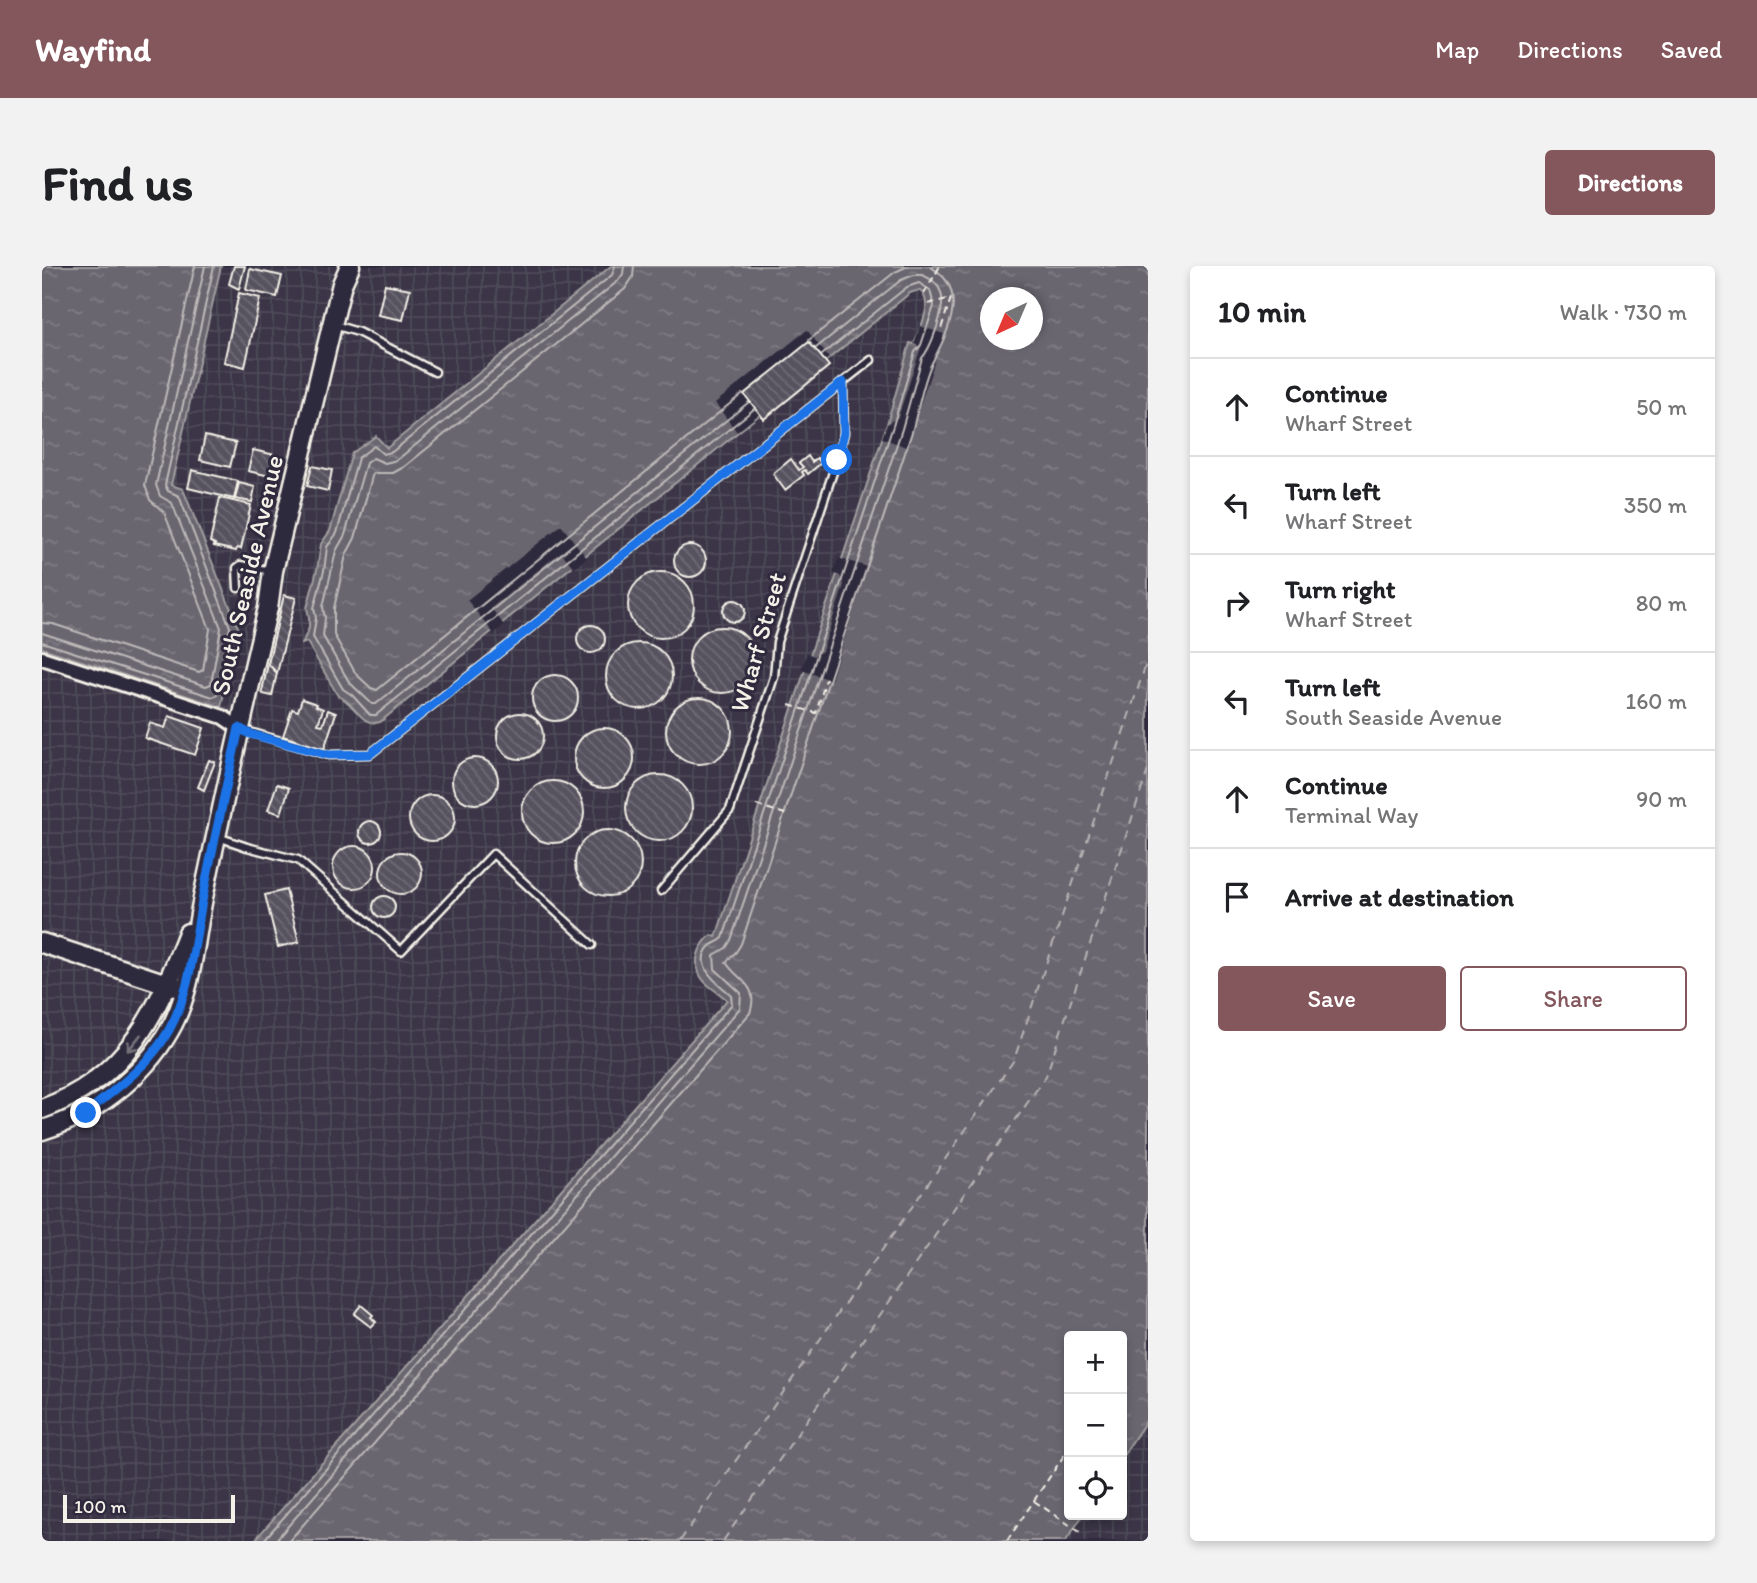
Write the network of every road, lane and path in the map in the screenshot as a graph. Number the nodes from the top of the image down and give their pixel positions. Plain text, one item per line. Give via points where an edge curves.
1 (350, 266) edge
2 (940, 266) edge
3 (925, 294) dead end
4 (928, 304) dead end
5 (332, 324) junction
6 (940, 332) dead end
7 (871, 360) dead end
8 (435, 372) dead end
9 (843, 382) junction
10 (272, 571) junction
11 (238, 588) dead end
12 (42, 658) edge
13 (827, 679) dead end
14 (789, 705) dead end
15 (239, 728) junction
16 (755, 805) dead end
17 (785, 814) dead end
18 (216, 836) junction
19 (661, 891) dead end
20 (203, 897) junction
21 (42, 943) edge
22 (592, 945) dead end
23 (168, 984) junction
24 (186, 990) junction
25 (42, 1109) edge
26 (42, 1130) edge
27 (1064, 1456) edge
28 (1034, 1501) junction
29 (1083, 1534) dead end
30 (1007, 1541) edge

1 - 5 street, South Seaside Avenue
2 - 3 path
4 - 6 path via 951,298
5 - 8 lane via 358,332
5 - 10 street, South Seaside Avenue
7 - 9 lane
9 - 15 lane via 370,754 329,755
9 - 19 lane, Wharf Street via 840,451 777,642 774,677 730,810
10 - 11 lane via 241,565 237,568
10 - 15 street, South Seaside Avenue via 268,608
12 - 15 street via 223,717
13 - 14 path via 816,713
15 - 18 street, South Seaside Avenue
16 - 17 path
18 - 20 street, South Seaside Avenue
18 - 22 lane via 298,860 401,951 493,854
20 - 23 street, South Seaside Avenue
20 - 24 street, South Seaside Avenue
21 - 23 street
23 - 24 street
23 -> 25 street, South Seaside Avenue via 142,1033 118,1062 79,1092
24 - 26 street, South Seaside Avenue via 169,1031 128,1080 86,1113
27 - 28 path
28 - 29 path
28 - 30 path

